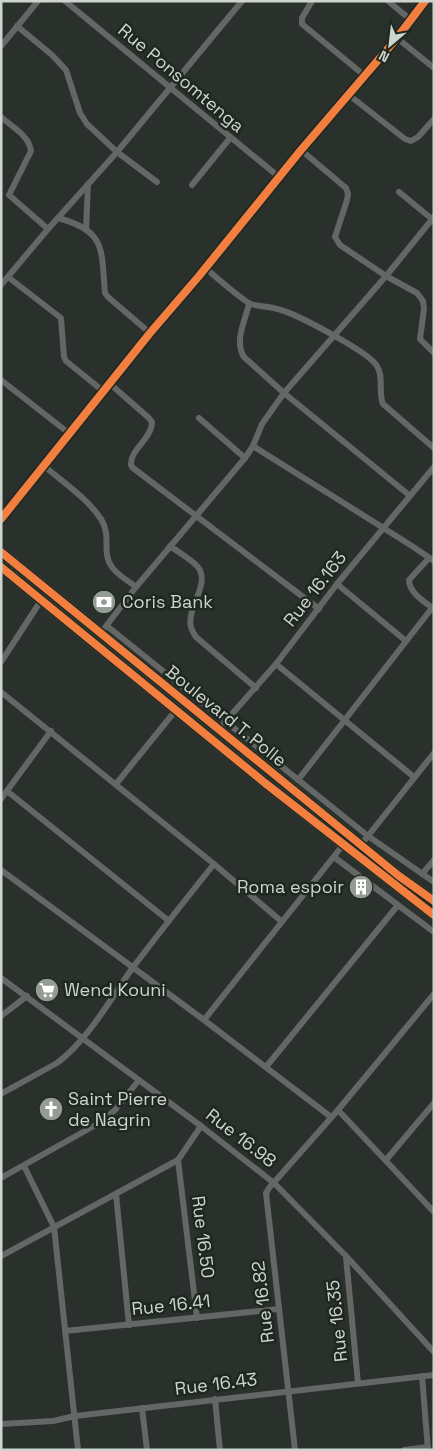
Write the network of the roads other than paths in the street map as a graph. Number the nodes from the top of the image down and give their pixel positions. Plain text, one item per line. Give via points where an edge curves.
1 (38, 1) edge
2 (65, 1) edge
3 (242, 1) edge
4 (312, 1) edge
5 (388, 1) edge
6 (425, 1) edge
7 (411, 20) junction
8 (17, 26) junction
9 (397, 38) junction
10 (1, 46) edge
11 (434, 68) edge
12 (364, 76) junction
13 (171, 88) junction
14 (349, 95) junction
15 (1, 117) edge
16 (434, 119) edge
17 (230, 138) junction
18 (301, 150) junction
19 (117, 152) junction
20 (279, 177) junction
21 (157, 182) dead end
22 (88, 184) junction
23 (192, 186) dead end
24 (399, 192) dead end
25 (58, 218) junction
26 (433, 218) edge
27 (48, 229) junction
28 (86, 230) junction
29 (205, 268) junction
30 (386, 276) junction
31 (8, 277) junction
32 (1, 285) edge
33 (249, 304) junction
34 (150, 332) junction
35 (334, 335) junction
36 (434, 353) edge
37 (1, 380) edge
38 (109, 384) junction
39 (103, 391) junction
40 (284, 393) junction
41 (199, 418) dead end
42 (70, 434) junction
43 (253, 446) junction
44 (434, 448) edge
45 (245, 458) junction
46 (44, 466) junction
47 (433, 468) edge
48 (409, 495) junction
49 (196, 515) junction
50 (1, 519) edge
51 (383, 528) junction
52 (170, 546) junction
53 (1, 552) edge
54 (431, 559) edge
55 (1, 567) edge
56 (337, 584) junction
57 (136, 587) junction
58 (42, 599) junction
59 (319, 608) junction
60 (433, 609) edge
61 (104, 630) junction
62 (406, 640) junction
63 (1, 662) edge
64 (276, 664) junction
65 (256, 688) junction
66 (1, 692) edge
67 (176, 710) junction
68 (344, 720) junction
69 (222, 724) junction
70 (51, 731) junction
71 (211, 738) junction
72 (434, 753) edge
73 (414, 777) junction
74 (298, 780) junction
75 (116, 784) junction
76 (7, 791) junction
77 (1, 799) edge
78 (343, 845) junction
79 (361, 845) junction
80 (334, 857) junction
81 (434, 860) edge
82 (214, 864) junction
83 (1, 870) edge
84 (422, 874) junction
85 (434, 882) edge
86 (434, 901) edge
87 (398, 905) junction
88 (434, 915) edge
89 (169, 920) junction
90 (282, 921) junction
91 (434, 932) edge
92 (134, 967) junction
93 (1, 978) edge
94 (27, 996) junction
95 (433, 998) edge
96 (1, 1016) edge
97 (204, 1020) junction
98 (83, 1037) junction
99 (266, 1066) junction
100 (139, 1080) junction
101 (1, 1094) edge
102 (434, 1103) edge
103 (338, 1110) junction
104 (331, 1117) junction
105 (201, 1126) junction
106 (178, 1160) junction
107 (386, 1160) junction
108 (24, 1166) junction
109 (1, 1178) edge
110 (274, 1183) junction
111 (116, 1194) junction
112 (434, 1212) edge
113 (54, 1227) junction
114 (1, 1256) edge
115 (346, 1256) junction
116 (279, 1309) junction
117 (198, 1318) junction
118 (129, 1324) junction
119 (65, 1331) junction
120 (434, 1352) edge
121 (434, 1375) edge
122 (422, 1376) junction
123 (358, 1383) junction
124 (288, 1391) junction
125 (215, 1399) junction
126 (142, 1408) junction
127 (75, 1416) junction
128 (1, 1424) edge
129 (428, 1449) edge
130 (78, 1450) edge
131 (147, 1450) edge
132 (220, 1450) edge
133 (295, 1450) edge
134 (404, 1450) edge

1 - 8 street
2 - 13 street, Rue Ponsomtenga
3 - 13 street
4 - 12 street via 302,24
5 - 7 street
6 - 7 street
7 - 9 street
8 - 10 street
8 - 19 street via 66,70 80,113
9 - 11 street
9 - 12 street
12 - 14 street
13 - 17 street, Rue Ponsomtenga
13 - 19 street
14 - 16 street via 411,141
14 - 18 street
15 - 27 street via 27,139 31,151 9,195
17 - 20 street, Rue Ponsomtenga
17 - 23 street
18 - 20 street
18 - 30 street via 346,188 348,200 336,241
19 - 21 street
19 - 22 street
20 - 29 street
22 - 25 street
22 - 28 street
24 - 26 street
25 - 27 street
25 - 28 street
26 - 30 street
27 - 31 street
28 - 34 street via 98,242 102,254 105,293
29 - 33 street
29 - 34 street
30 - 35 street
30 - 36 street via 417,293 423,301 420,339
31 - 32 street
31 - 39 street via 61,318 66,361
33 - 35 street via 284,310
33 - 40 street via 240,350
34 - 38 street
35 - 40 street
35 - 44 street via 377,366 383,404
37 - 42 street
38 - 39 street
38 - 49 street via 152,422 151,430 132,458 131,465
39 - 42 street
40 - 43 street via 262,424
40 - 48 street
41 - 45 street
42 - 46 street
43 - 45 street
43 - 51 street
45 - 49 street
46 - 50 street
46 - 57 street via 100,518 108,539 106,552 112,568
47 - 48 street, Rue 16.163
48 - 51 street, Rue 16.163
49 - 52 street
49 - 59 street
51 - 54 street
51 - 56 street, Rue 16.163
52 - 57 street
52 - 65 street via 198,567 201,574 202,581 190,619 196,637
53 - 61 highway, Boulevard T. Polle
54 - 60 street via 409,580 409,586
55 - 58 highway, Boulevard T. Polle
56 - 59 street, Rue 16.163
56 - 62 street
57 - 61 street
58 - 63 street
58 - 67 highway, Boulevard T. Polle
59 - 64 street, Rue 16.163
60 - 62 street
61 - 69 highway, Boulevard T. Polle
62 - 68 street
64 - 65 street, Rue 16.163
64 - 68 street
65 - 69 street, Rue 16.163
66 - 70 street
67 - 71 highway, Boulevard T. Polle
67 - 75 street
68 - 73 street
68 - 74 street
69 - 71 street, Rue 16.163
69 - 74 street
69 - 79 highway, Boulevard T. Polle
70 - 75 street
70 - 76 street
71 - 78 highway, Boulevard T. Polle
72 - 73 street
73 - 79 street
74 - 79 street
75 - 82 street
76 - 77 street
76 - 89 street
78 - 79 highway, Boulevard T. Polle
78 - 80 street
79 - 84 street
79 - 86 highway, Boulevard T. Polle
79 - 88 highway, Boulevard T. Polle
80 - 87 street
80 - 90 street
81 - 84 street
82 - 89 street
82 - 90 street
83 - 92 street
84 - 85 street
87 - 91 street
87 - 99 street
89 - 92 street
90 - 97 street
92 - 97 street
92 - 98 street
93 - 94 street, Rue 16.98
94 - 96 street
94 - 98 street, Rue 16.98
95 - 103 street
97 - 99 street
98 - 100 street, Rue 16.98
98 - 101 street via 58,1063
99 - 104 street
100 - 105 street, Rue 16.98
100 - 108 street via 121,1104 101,1122
102 - 107 street
103 - 104 street
103 - 107 street
104 - 110 street
105 - 106 street
105 - 110 street, Rue 16.98
106 - 111 street
106 - 117 street, Rue 16.50
107 - 112 street
108 - 109 street
108 - 113 street
110 - 115 street, Rue 16.98
110 - 116 street, Rue 16.82 via 266,1193
111 - 113 street
111 - 118 street
113 - 114 street
113 - 119 street
115 - 120 street, Rue 16.98
115 - 123 street, Rue 16.35
116 - 117 street, Rue 16.41
116 - 124 street, Rue 16.82
117 - 118 street, Rue 16.41
118 - 119 street, Rue 16.41
119 - 127 street
121 - 122 street, Rue 16.43
122 - 123 street, Rue 16.43
122 - 129 street
123 - 124 street, Rue 16.43
124 - 125 street, Rue 16.43
124 - 133 street, Rue 16.82
125 - 126 street, Rue 16.43
125 - 132 street
126 - 127 street, Rue 16.43
126 - 131 street
127 - 128 street, Rue 16.43 via 53,1421
127 - 130 street
129 - 134 street

